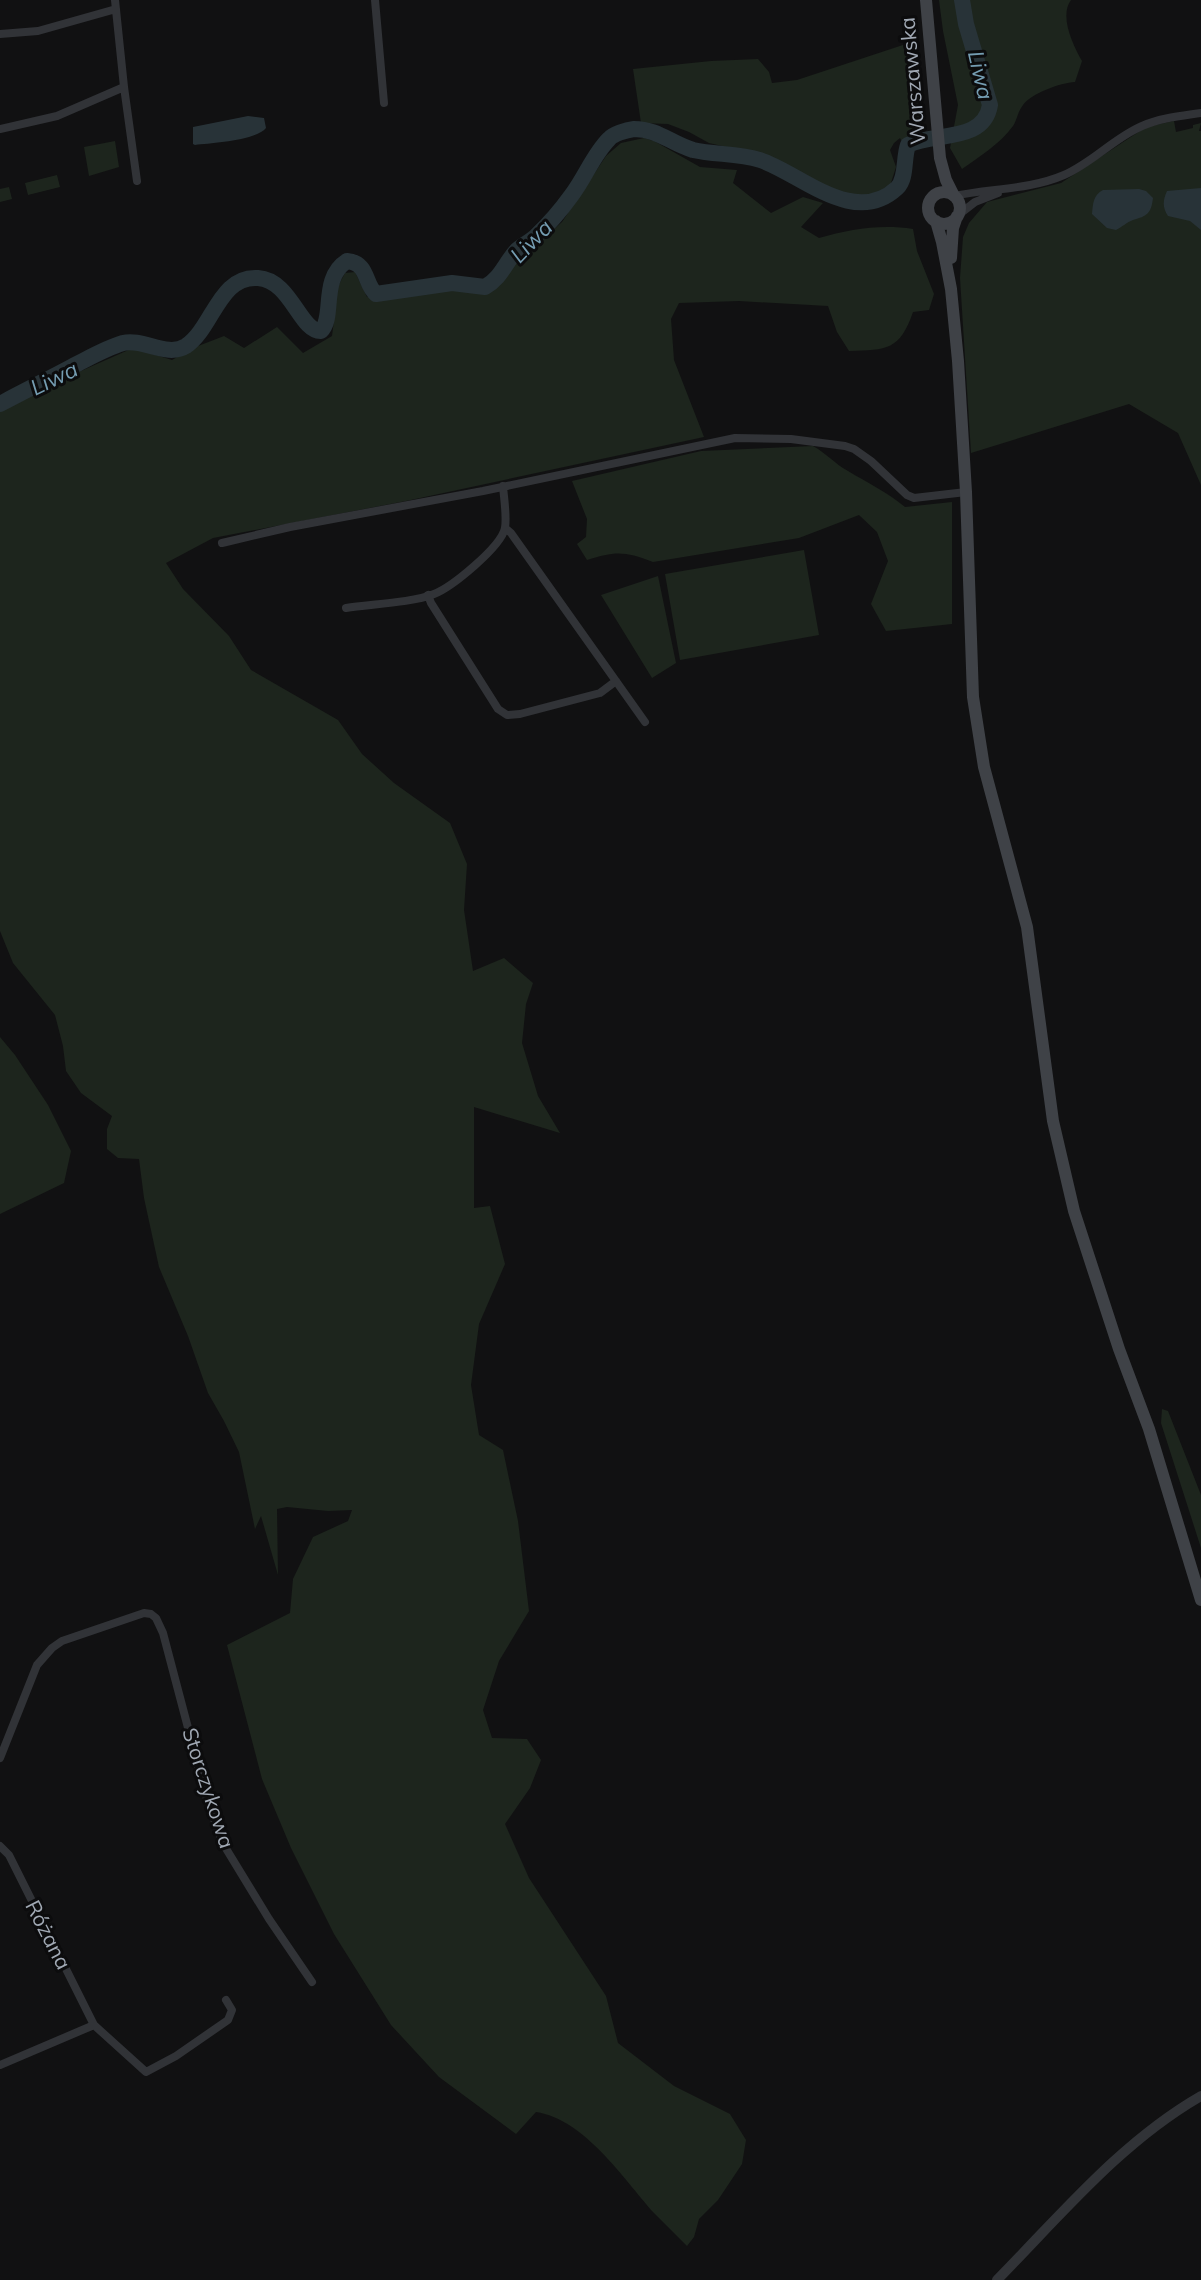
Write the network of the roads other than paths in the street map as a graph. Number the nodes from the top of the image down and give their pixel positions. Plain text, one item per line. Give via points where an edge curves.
1 (375, 0) edge
2 (926, 0) edge
3 (116, 4) edge
4 (0, 34) edge
5 (124, 87) junction
6 (384, 103) dead end
7 (1201, 113) edge
8 (0, 129) edge
9 (940, 158) junction
10 (137, 182) dead end
11 (1004, 190) junction
12 (934, 195) junction
13 (954, 196) junction
14 (957, 216) junction
15 (936, 221) junction
16 (951, 289) junction
17 (503, 486) junction
18 (966, 492) junction
19 (505, 528) junction
20 (222, 543) dead end
21 (428, 595) junction
22 (346, 608) dead end
23 (616, 681) junction
24 (645, 722) dead end
25 (1201, 1600) edge
26 (0, 1758) edge
27 (0, 1846) edge
28 (312, 1982) dead end
29 (226, 2000) dead end
30 (94, 2025) junction
31 (0, 2065) edge
32 (1201, 2096) edge
33 (997, 2280) edge

1 - 6 street
2 - 9 main road, Warszawska
3 - 4 street via 38,32
3 - 5 street
5 - 8 street via 57,116
5 - 10 street
7 - 11 street via 1140,126 1065,175
9 - 12 main road
9 - 13 main road
11 - 13 street
11 - 14 street via 975,202
12 - 13 main road via 945,192
12 - 15 main road via 929,209
13 - 14 main road via 960,205
14 - 15 main road via 945,223
14 - 16 main road via 951,242
15 - 16 main road
16 - 18 main road
17 - 18 street via 714,441 759,437 854,449 914,498
17 - 19 street
17 - 20 street
18 - 25 main road via 977,729 1031,948 1056,1141 1074,1211 1149,1429
19 - 21 street via 482,560
19 - 23 street
21 - 22 street
21 - 23 street via 498,708 507,716 600,693
23 - 24 street
26 - 28 street, Storczykowa via 37,1665 52,1648 62,1641 151,1614 163,1633 222,1842
27 - 30 street, Różana via 9,1856
29 - 30 street, Różana via 232,2010 228,2020 146,2072
30 - 31 street
32 - 33 street via 1152,2129 1108,2166

